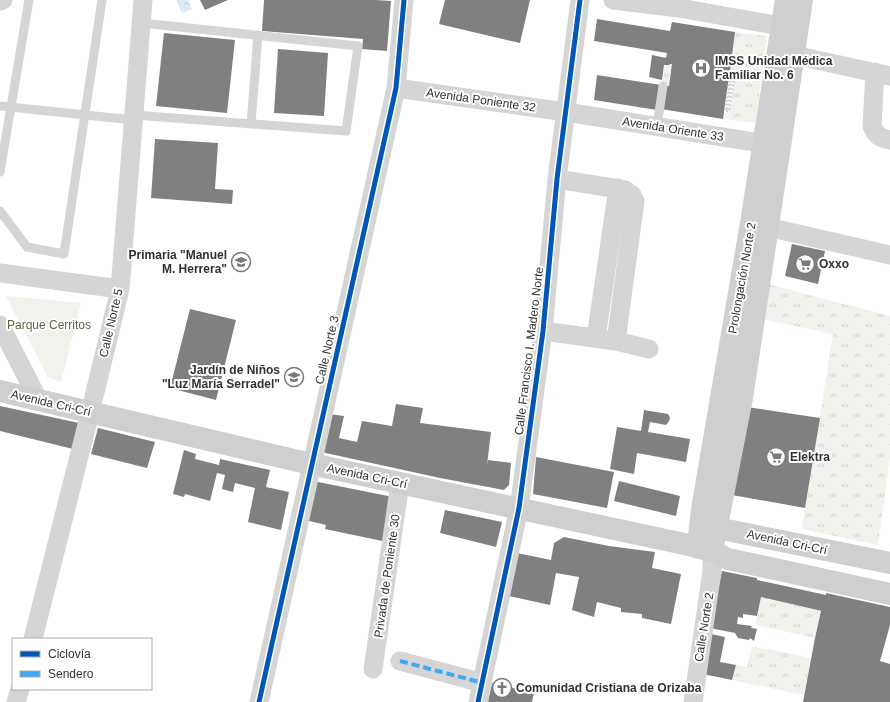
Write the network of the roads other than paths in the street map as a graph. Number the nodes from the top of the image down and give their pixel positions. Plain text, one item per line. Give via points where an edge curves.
1 (29, 0) edge
2 (102, 0) edge
3 (144, 0) edge
4 (404, 0) edge
5 (580, 0) edge
6 (613, 0) edge
7 (786, 0) edge
8 (802, 0) edge
9 (680, 4) edge
10 (142, 23) junction
11 (790, 28) junction
12 (258, 35) junction
13 (786, 54) junction
14 (883, 74) edge
15 (663, 86) dead end
16 (396, 88) junction
17 (0, 106) edge
18 (10, 107) junction
19 (566, 112) junction
20 (85, 115) junction
21 (134, 117) junction
22 (251, 124) junction
23 (657, 126) junction
24 (890, 140) edge
25 (772, 145) junction
26 (0, 172) edge
27 (557, 179) junction
28 (618, 188) junction
29 (0, 211) edge
30 (760, 225) junction
31 (890, 255) edge
32 (0, 273) edge
33 (120, 289) junction
34 (0, 325) edge
35 (543, 331) junction
36 (596, 338) junction
37 (616, 341) junction
38 (648, 349) dead end
39 (0, 391) edge
40 (39, 401) junction
41 (90, 413) junction
42 (311, 464) junction
43 (400, 483) junction
44 (520, 508) junction
45 (704, 540) junction
46 (890, 563) edge
47 (890, 594) edge
48 (32, 638) edge
49 (400, 661) dead end
50 (373, 669) dead end
51 (483, 683) junction
52 (20, 690) edge
53 (16, 702) edge
54 (259, 702) edge
55 (478, 702) edge
56 (693, 702) edge

1 - 18 lane
2 - 20 lane
3 - 10 street, Calle Norte 5
4 - 16 street, Calle Norte 3
5 - 19 street, Calle Francisco I. Madero Norte
6 - 9 street
7 - 11 main road, Prolongación Norte 2
8 - 11 main road, Prolongación Norte 2
9 - 11 street
10 - 12 lane
10 - 21 street, Calle Norte 5
11 - 13 main road, Prolongación Norte 2
12 - 22 lane
12 - 22 lane via 358,46 346,131
13 - 14 street
13 - 25 main road, Prolongación Norte 2
14 - 24 street via 872,126 880,138
15 - 23 lane
16 - 19 street, Avenida Poniente 32
16 - 42 street, Calle Norte 3
17 - 18 lane
18 - 20 lane
18 - 26 lane
19 - 23 street, Avenida Oriente 33
19 - 27 street, Calle Francisco I. Madero Norte
20 - 21 lane
20 - 29 lane via 64,254 27,247
21 - 22 lane
21 - 33 street, Calle Norte 5
23 - 25 street, Avenida Oriente 33
25 - 30 main road, Prolongación Norte 2
27 - 28 street
27 - 35 street, Calle Francisco I. Madero Norte
28 - 36 street
28 - 37 street via 630,192 635,201
30 - 31 street
30 - 45 main road, Prolongación Norte 2 via 702,509
32 - 33 street
33 - 41 street, Calle Norte 5
34 - 40 street
35 - 36 street
35 - 44 street, Calle Francisco I. Madero Norte
36 - 37 street
37 - 38 street
39 - 40 main road, Avenida Cri-Crí
40 - 41 main road, Avenida Cri-Crí
41 - 42 main road, Avenida Cri-Crí
41 - 48 street, Calle Norte 5
42 - 43 main road, Avenida Cri-Crí
42 - 54 street, Calle Norte 3
43 - 44 main road, Avenida Cri-Crí
43 - 50 street, Privada de Poniente 30
44 - 45 main road, Avenida Cri-Crí
44 - 51 street, Calle Francisco I. Madero Norte
45 - 46 main road, Avenida Cri-Crí
45 - 47 main road, Avenida Cri-Crí via 728,559
45 - 56 street, Calle Norte 2 via 712,571
49 - 51 street
51 - 55 street, Calle Francisco I. Madero Norte
52 - 53 street

